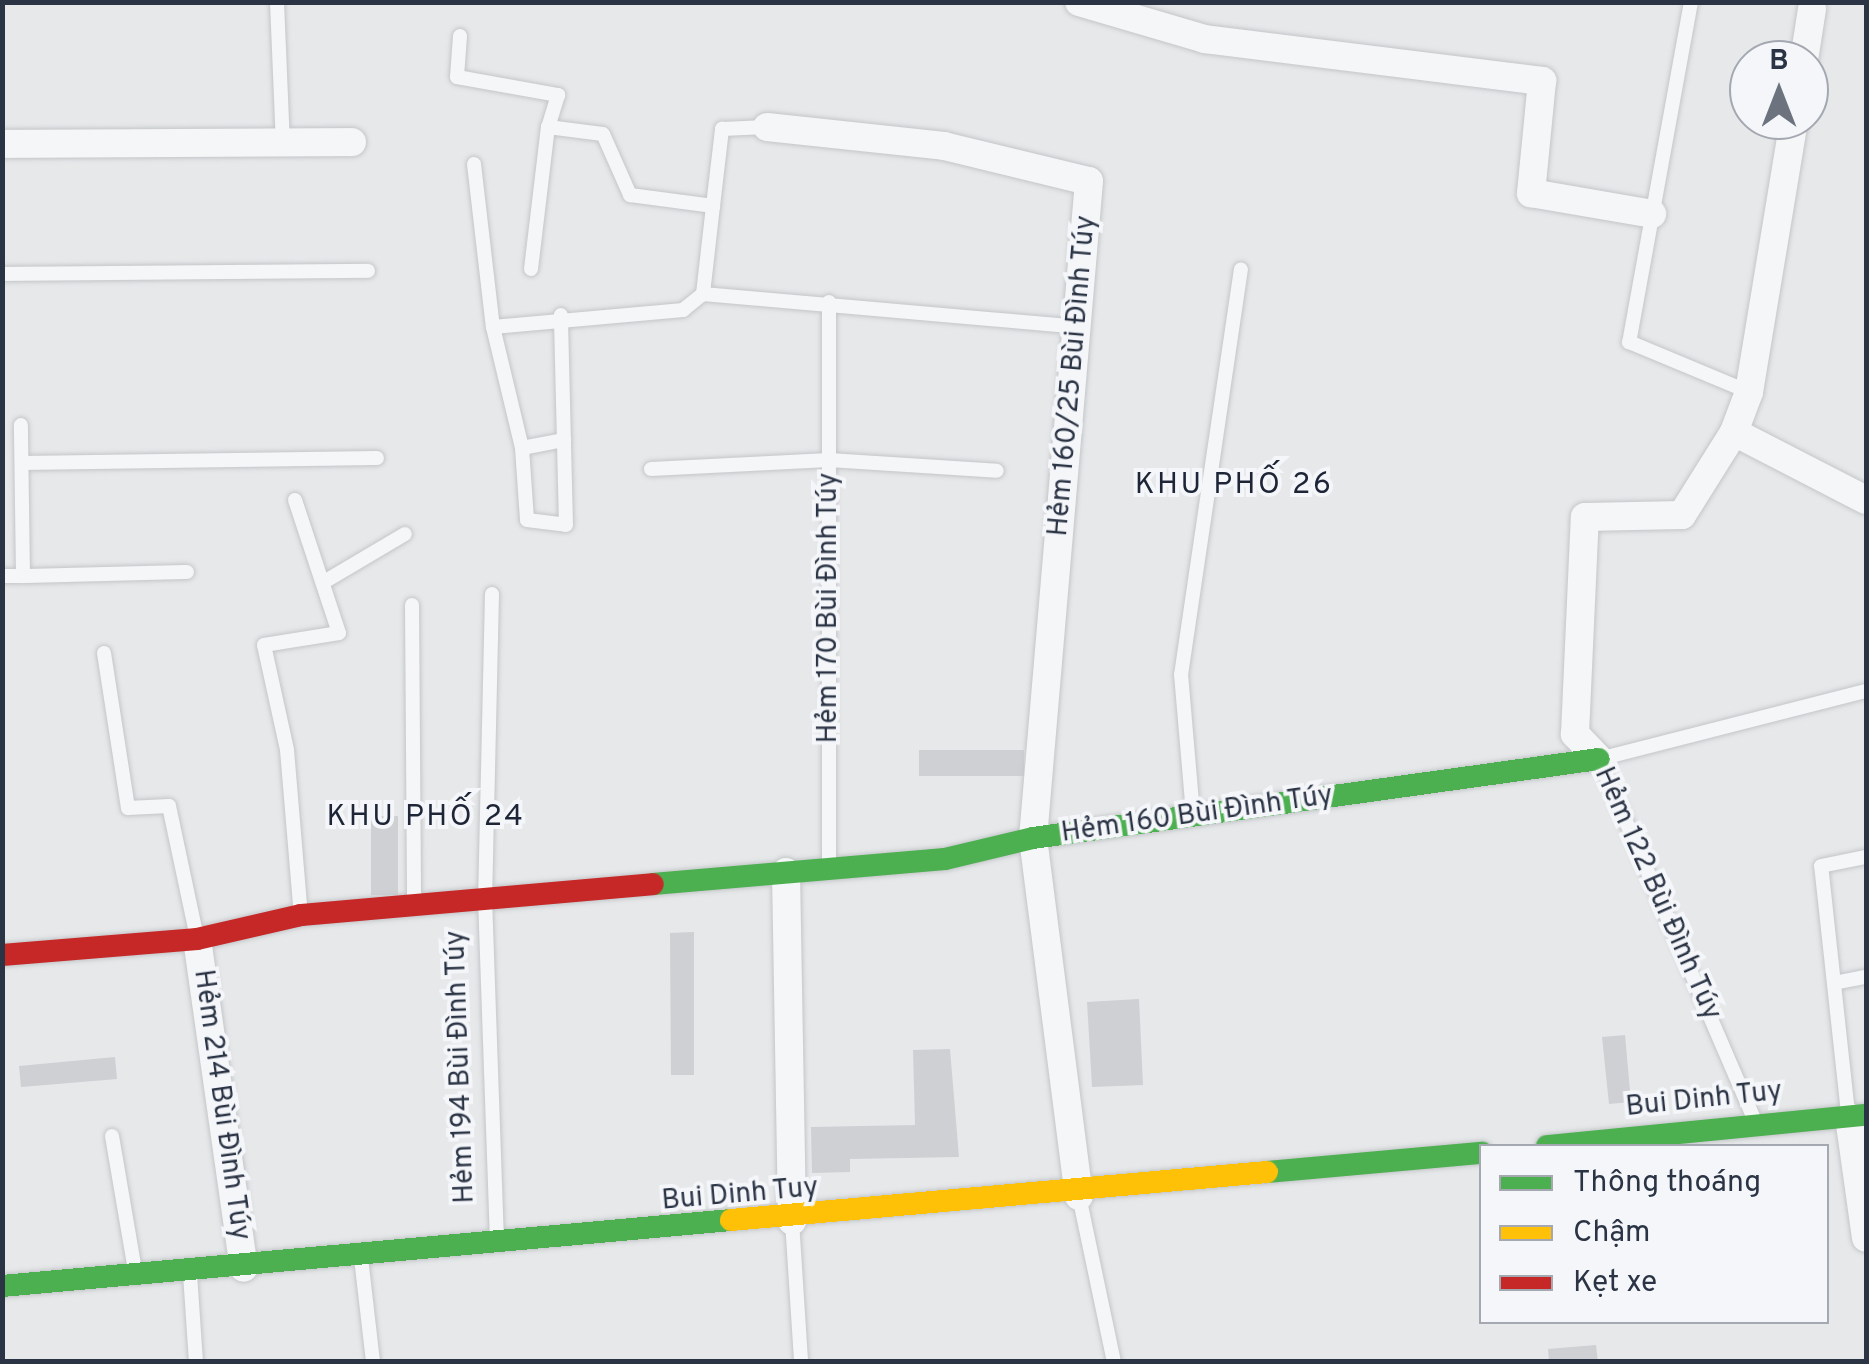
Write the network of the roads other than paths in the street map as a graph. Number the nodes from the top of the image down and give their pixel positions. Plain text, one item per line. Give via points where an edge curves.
1 (277, 2) edge
2 (1078, 2) edge
3 (1690, 2) edge
4 (1812, 9) dead end
5 (460, 36) dead end
6 (1807, 40) edge
7 (548, 126) junction
8 (768, 127) joint
9 (1791, 140) edge
10 (352, 142) dead end
11 (2, 144) edge
12 (283, 146) junction
13 (474, 164) dead end
14 (713, 206) junction
15 (1652, 214) junction
16 (531, 269) dead end
17 (1241, 269) dead end
18 (368, 271) dead end
19 (2, 274) edge
20 (703, 294) junction
21 (829, 302) junction
22 (561, 315) junction
23 (493, 327) junction
24 (1078, 327) junction
25 (1749, 392) junction
26 (21, 426) dead end
27 (1734, 432) junction
28 (564, 440) junction
29 (522, 448) junction
30 (377, 458) dead end
31 (829, 460) junction
32 (22, 463) junction
33 (651, 469) dead end
34 (996, 471) dead end
35 (295, 500) dead end
36 (1866, 500) edge
37 (404, 534) dead end
38 (187, 572) dead end
39 (2, 576) edge
40 (23, 576) junction
41 (324, 582) junction
42 (492, 594) dead end
43 (412, 605) dead end
44 (104, 653) dead end
45 (1866, 691) edge
46 (1599, 759) junction
47 (1193, 815) junction
48 (1033, 838) junction
49 (1866, 857) edge
50 (829, 869) junction
51 (786, 872) junction
52 (485, 898) junction
53 (414, 904) junction
54 (301, 915) junction
55 (198, 939) junction
56 (2, 955) edge
57 (1866, 977) edge
58 (1834, 983) junction
59 (1858, 1116) edge
60 (1756, 1124) junction
61 (112, 1136) dead end
62 (1566, 1144) edge
63 (1479, 1154) edge
64 (1079, 1196) junction
65 (792, 1221) junction
66 (1866, 1238) edge
67 (497, 1246) junction
68 (361, 1258) junction
69 (244, 1268) junction
70 (190, 1273) junction
71 (136, 1277) junction
72 (2, 1286) edge
73 (196, 1362) edge
74 (373, 1362) edge
75 (801, 1362) edge
76 (1114, 1362) edge

1 - 12 lane
2 - 15 street via 1205,39 1542,81 1531,193
3 - 15 lane
4 - 6 street
5 - 7 lane via 457,77 558,95
7 - 14 lane via 603,134 630,195
7 - 16 lane
8 - 14 lane via 722,129
8 - 24 street, Hẻm 160/25 Bùi Đình Túy via 944,146 1089,181
9 - 25 street, Hẻm 122 Bùi Đình Túy
10 - 12 street
11 - 12 street
13 - 23 lane
14 - 20 lane
15 - 25 lane via 1629,342
17 - 47 lane via 1181,674
18 - 19 lane
20 - 21 lane
20 - 22 lane via 684,310
21 - 24 lane
21 - 31 lane, Hẻm 170 Bùi Đình Túy
22 - 23 lane
22 - 28 lane
23 - 29 lane
24 - 48 street, Hẻm 160/25 Bùi Đình Túy
25 - 27 street, Hẻm 122 Bùi Đình Túy
26 - 32 lane
27 - 36 street
27 - 46 street, Hẻm 122 Bùi Đình Túy via 1682,515 1585,517 1576,734
28 - 29 lane
28 - 29 lane via 566,525 526,520
30 - 32 lane
31 - 33 lane
31 - 34 lane
31 - 50 lane, Hẻm 170 Bùi Đình Túy
32 - 40 lane
35 - 41 lane
37 - 41 lane
38 - 40 lane
39 - 40 lane
41 - 54 lane via 339,633 264,646 287,750
42 - 52 lane
43 - 53 lane, Hẻm 194 Bùi Đình Túy
44 - 55 lane via 128,808 169,806
45 - 46 lane
46 - 47 street, Hẻm 160 Bùi Đình Túy
46 - 60 lane, Hẻm 122 Bùi Đình Túy
47 - 48 street, Hẻm 160 Bùi Đình Túy
48 - 50 street via 945,860
48 - 64 street, Hẻm 160 Bùi Đình Túy
49 - 58 lane via 1821,866
50 - 51 street
51 - 52 street
51 - 65 street
52 - 53 street, Hẻm 194 Bùi Đình Túy
52 - 67 lane, Hẻm 194 Bùi Đình Túy
53 - 54 street, Hẻm 194 Bùi Đình Túy
54 - 55 street, Hẻm 214 Bùi Đình Túy
55 - 56 street
55 - 69 street, Hẻm 214 Bùi Đình Túy
57 - 58 lane
58 - 59 lane
59 - 60 street, Bui Dinh Tuy
59 - 66 street
60 - 62 street, Bui Dinh Tuy
61 - 71 lane
63 - 64 street, Bui Dinh Tuy
64 - 65 street, Bui Dinh Tuy
64 - 76 lane
65 - 67 street, Bui Dinh Tuy
65 - 75 lane
67 - 68 street, Bui Dinh Tuy
68 - 69 street, Bui Dinh Tuy
68 - 74 lane
69 - 70 street, Bui Dinh Tuy
70 - 71 street, Bui Dinh Tuy
70 - 73 lane
71 - 72 street, Bui Dinh Tuy

